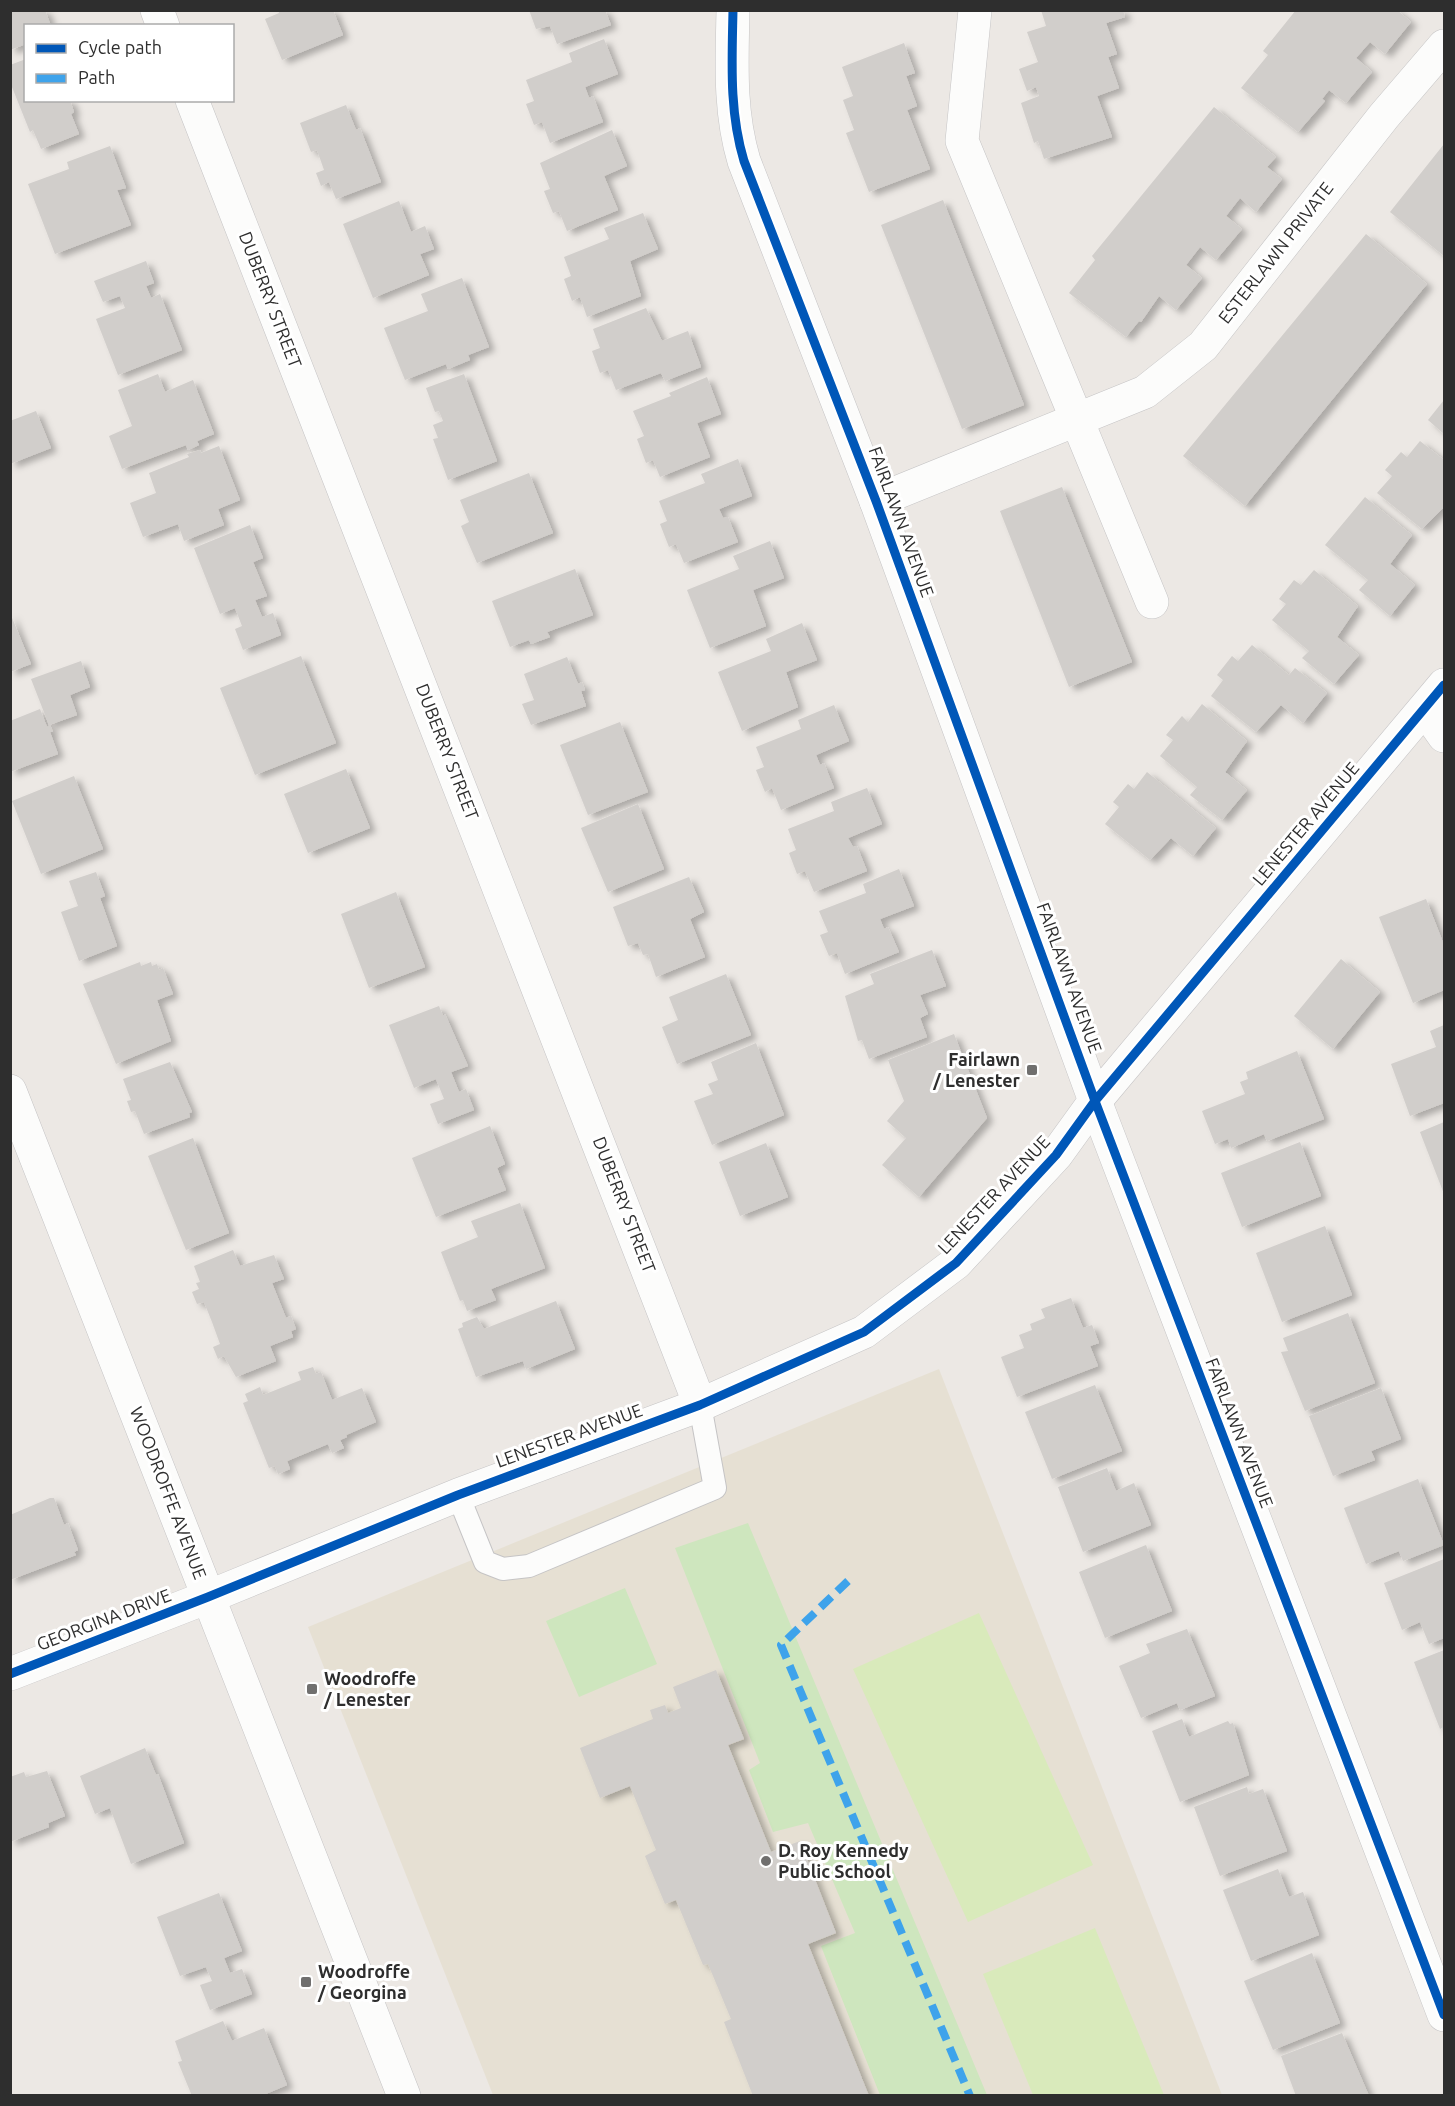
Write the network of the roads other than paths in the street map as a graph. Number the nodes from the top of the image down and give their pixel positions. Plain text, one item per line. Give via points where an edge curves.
1 (733, 10) edge
2 (975, 10) edge
3 (1444, 46) edge
4 (193, 102) edge
5 (1075, 420) junction
6 (876, 501) junction
7 (1152, 602) dead end
8 (1435, 697) edge
9 (1444, 736) edge
10 (10, 1091) edge
11 (1095, 1101) junction
12 (700, 1404) junction
13 (458, 1495) junction
14 (208, 1597) junction
15 (10, 1674) edge
16 (1444, 2015) edge
17 (404, 2096) edge

1 - 6 street, FAIRLAWN AVENUE via 732,107 736,134
2 - 5 street via 962,141
3 - 5 street, ESTERLAWN PRIVATE via 1203,346 1145,392
4 - 12 street, DUBERRY STREET
5 - 6 street, ESTERLAWN PRIVATE
5 - 7 street
6 - 11 street, FAIRLAWN AVENUE
8 - 9 street
8 - 11 street, LENESTER AVENUE
10 - 14 street, WOODROFFE AVENUE
11 - 12 street, LENESTER AVENUE via 1056,1155 956,1263 864,1332
11 - 16 street, FAIRLAWN AVENUE
12 - 13 street, LENESTER AVENUE
12 - 13 lane via 715,1488 529,1566 503,1569 485,1562
13 - 14 street, LENESTER AVENUE
14 - 15 street, GEORGINA DRIVE
14 - 17 street, WOODROFFE AVENUE

